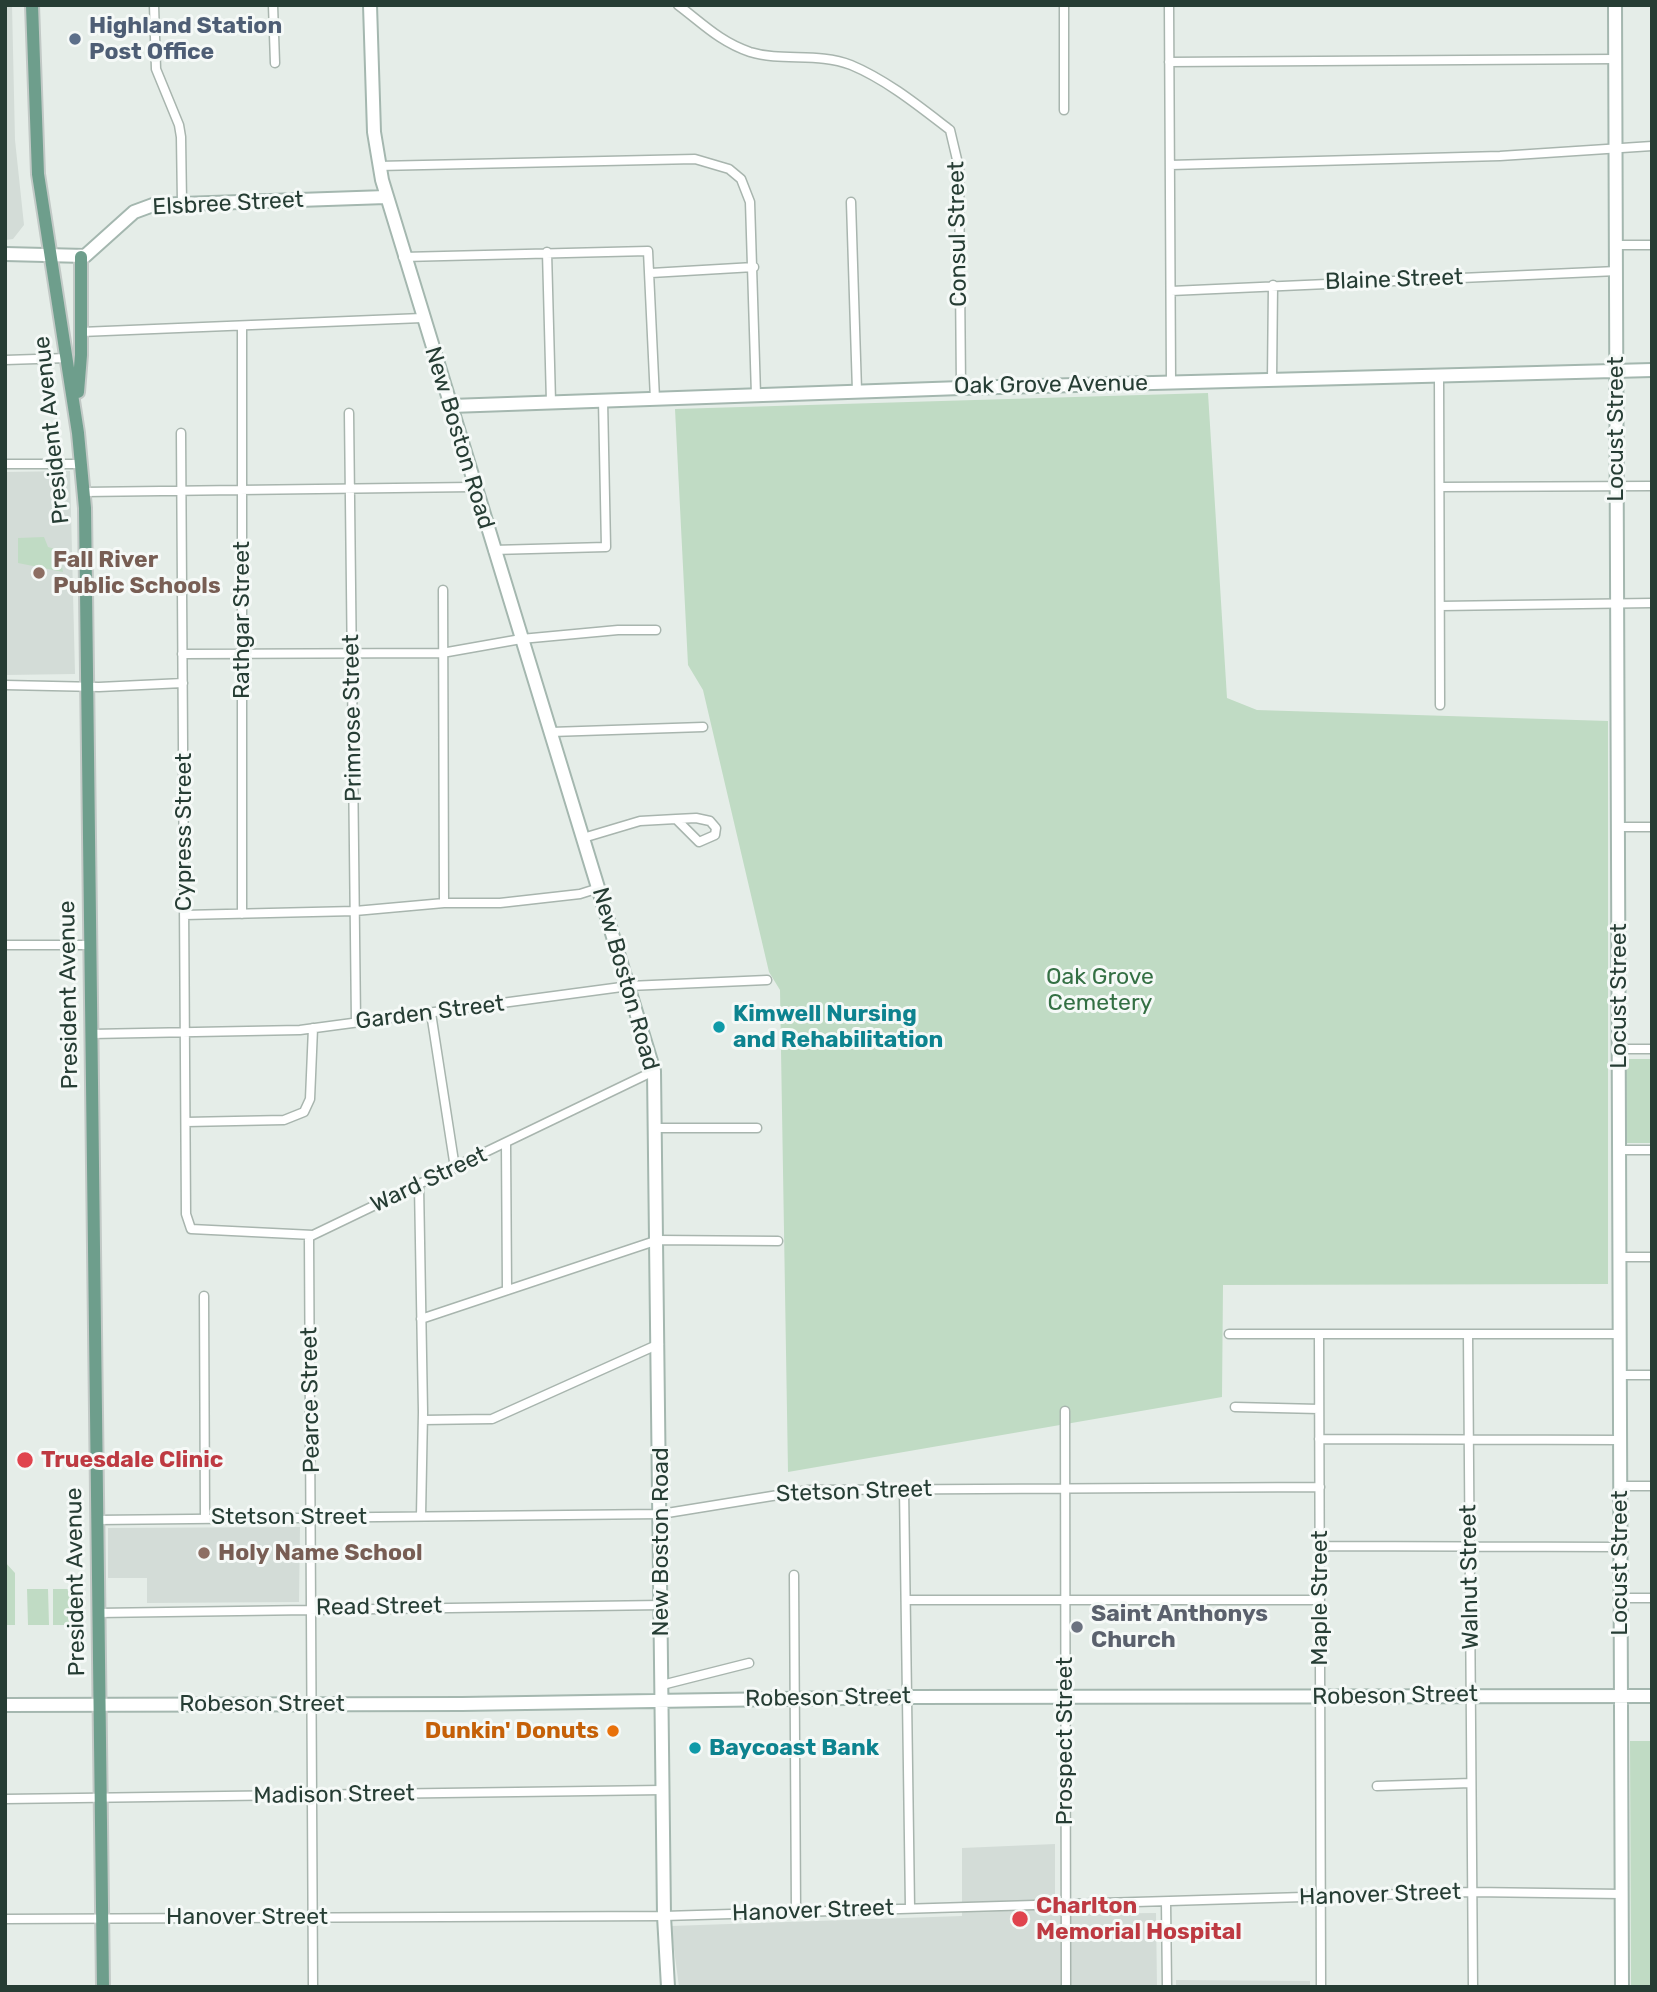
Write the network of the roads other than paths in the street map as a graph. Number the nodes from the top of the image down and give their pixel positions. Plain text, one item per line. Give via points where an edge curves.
1 (32, 5) edge
2 (154, 5) edge
3 (273, 5) edge
4 (370, 5) edge
5 (678, 5) edge
6 (1064, 5) edge
7 (1169, 5) edge
8 (1615, 5) edge
9 (1615, 60) junction
10 (1169, 62) junction
11 (275, 63) dead end
12 (1064, 110) dead end
13 (1652, 146) edge
14 (1615, 150) junction
15 (378, 166) junction
16 (1170, 166) junction
17 (386, 197) junction
18 (851, 202) dead end
19 (183, 204) junction
20 (1617, 245) junction
21 (1652, 245) edge
22 (547, 252) junction
23 (5, 254) edge
24 (50, 255) junction
25 (80, 257) junction
26 (403, 257) junction
27 (754, 267) junction
28 (1617, 271) junction
29 (651, 272) junction
30 (1273, 285) junction
31 (1171, 290) junction
32 (422, 318) junction
33 (242, 326) junction
34 (81, 332) junction
35 (68, 358) junction
36 (5, 360) edge
37 (1616, 370) junction
38 (1652, 370) edge
39 (1439, 374) junction
40 (1272, 380) junction
41 (1171, 382) junction
42 (961, 388) junction
43 (857, 391) junction
44 (756, 395) junction
45 (654, 398) junction
46 (603, 400) junction
47 (551, 402) junction
48 (451, 406) junction
49 (349, 413) dead end
50 (76, 416) junction
51 (181, 433) dead end
52 (5, 464) edge
53 (80, 464) junction
54 (1616, 486) junction
55 (1652, 486) edge
56 (473, 487) junction
57 (1440, 487) junction
58 (242, 491) junction
59 (351, 491) junction
60 (83, 492) junction
61 (181, 492) junction
62 (493, 550) junction
63 (443, 590) dead end
64 (1652, 603) edge
65 (1618, 604) junction
66 (1440, 606) junction
67 (656, 630) dead end
68 (522, 639) junction
69 (242, 652) junction
70 (352, 653) junction
71 (442, 653) junction
72 (183, 654) junction
73 (183, 682) junction
74 (5, 685) edge
75 (86, 686) junction
76 (1440, 705) dead end
77 (704, 727) dead end
78 (551, 732) junction
79 (676, 819) junction
80 (1618, 827) junction
81 (1652, 827) edge
82 (583, 838) junction
83 (599, 888) junction
84 (443, 903) junction
85 (355, 911) junction
86 (242, 914) junction
87 (184, 915) junction
88 (5, 945) edge
89 (90, 945) junction
90 (767, 980) dead end
91 (629, 986) junction
92 (431, 1013) junction
93 (356, 1022) junction
94 (313, 1028) junction
95 (185, 1032) junction
96 (91, 1034) junction
97 (1618, 1049) junction
98 (1652, 1049) edge
99 (654, 1071) junction
100 (186, 1122) junction
101 (656, 1128) junction
102 (757, 1128) dead end
103 (506, 1144) junction
104 (1619, 1150) junction
105 (1652, 1150) edge
106 (455, 1168) junction
107 (419, 1185) junction
108 (191, 1229) joint
109 (313, 1235) junction
110 (658, 1240) junction
111 (778, 1241) dead end
112 (1620, 1256) junction
113 (1652, 1256) edge
114 (507, 1290) junction
115 (204, 1296) dead end
116 (421, 1319) junction
117 (1229, 1334) dead end
118 (1468, 1334) junction
119 (1620, 1334) junction
120 (1319, 1335) junction
121 (659, 1344) junction
122 (1620, 1375) junction
123 (1652, 1375) edge
124 (1235, 1407) dead end
125 (1319, 1409) junction
126 (1065, 1411) dead end
127 (423, 1420) junction
128 (1319, 1439) junction
129 (1468, 1440) junction
130 (1620, 1440) junction
131 (1620, 1486) junction
132 (1652, 1486) edge
133 (1320, 1487) junction
134 (904, 1488) junction
135 (1064, 1488) junction
136 (661, 1514) junction
137 (421, 1516) junction
138 (205, 1517) junction
139 (313, 1517) junction
140 (96, 1520) junction
141 (1320, 1546) junction
142 (1471, 1546) junction
143 (1620, 1547) junction
144 (794, 1575) dead end
145 (1620, 1598) junction
146 (1652, 1598) edge
147 (1066, 1599) junction
148 (906, 1600) junction
149 (1320, 1600) junction
150 (662, 1605) junction
151 (311, 1608) junction
152 (97, 1613) junction
153 (749, 1663) dead end
154 (662, 1685) junction
155 (1472, 1695) junction
156 (1620, 1696) junction
157 (1652, 1696) edge
158 (909, 1697) junction
159 (1064, 1697) junction
160 (793, 1698) junction
161 (1319, 1698) junction
162 (662, 1700) junction
163 (312, 1704) junction
164 (5, 1705) edge
165 (99, 1705) junction
166 (1471, 1783) junction
167 (1377, 1786) dead end
168 (663, 1790) junction
169 (313, 1796) junction
170 (101, 1797) junction
171 (5, 1799) edge
172 (1472, 1892) junction
173 (1622, 1894) junction
174 (1320, 1897) junction
175 (1166, 1902) junction
176 (1065, 1906) junction
177 (910, 1909) junction
178 (796, 1912) junction
179 (664, 1916) junction
180 (313, 1917) junction
181 (103, 1918) junction
182 (5, 1919) edge
183 (103, 1987) edge
184 (313, 1987) edge
185 (668, 1987) edge
186 (1066, 1987) edge
187 (1167, 1987) edge
188 (1321, 1987) edge
189 (1474, 1987) edge
190 (1622, 1987) edge

1 - 24 main road, President Avenue via 35,134
2 - 19 street via 156,69 181,137
3 - 11 street
4 - 15 street, New Boston Road
5 - 42 street, Consul Street via 717,38 755,53 821,57 851,65 907,97 950,130 959,168
6 - 12 street
7 - 10 street
8 - 9 street, Locust Street
9 - 10 street
9 - 14 street, Locust Street
10 - 16 street
13 - 14 street
14 - 16 street
14 - 20 street, Locust Street
15 - 17 street, New Boston Road
15 - 27 street via 695,159 729,169 741,179 750,202
16 - 31 street
17 - 19 street, Elsbree Street
17 - 26 street, New Boston Road
18 - 43 street
19 - 25 street, Elsbree Street via 139,209 94,251
20 - 21 street
20 - 28 street, Locust Street
22 - 26 street
22 - 29 street via 648,251
22 - 47 street
23 - 24 street
24 - 25 street
24 - 35 main road, President Avenue
25 - 34 main road
26 - 32 street, New Boston Road
27 - 29 street
27 - 44 street
28 - 30 street, Blaine Street
28 - 37 street, Locust Street
29 - 45 street
30 - 31 street, Blaine Street
30 - 40 street
31 - 41 street
32 - 33 street
32 - 48 street, New Boston Road
33 - 34 street
33 - 58 street, Rathgar Street
34 - 50 main road
35 - 36 street
35 - 50 main road, President Avenue
37 - 38 street, Oak Grove Avenue
37 - 39 street, Oak Grove Avenue
37 - 54 street, Locust Street
39 - 40 street, Oak Grove Avenue
39 - 57 street
40 - 41 street, Oak Grove Avenue
41 - 42 street, Oak Grove Avenue
42 - 43 street, Oak Grove Avenue
43 - 44 street, Oak Grove Avenue
44 - 45 street, Oak Grove Avenue
45 - 46 street, Oak Grove Avenue
46 - 47 street, Oak Grove Avenue
46 - 62 street via 606,547
47 - 48 street, Oak Grove Avenue
48 - 56 street, New Boston Road
49 - 59 street, Primrose Street
50 - 53 main road, President Avenue
51 - 61 street, Cypress Street
52 - 53 street
53 - 60 main road, President Avenue
54 - 55 street
54 - 57 street
54 - 65 street, Locust Street
56 - 59 street
56 - 62 street, New Boston Road
57 - 66 street
58 - 59 street
58 - 61 street
58 - 69 street, Rathgar Street
59 - 70 street, Primrose Street
60 - 61 street
60 - 75 main road, President Avenue
61 - 72 street, Cypress Street
62 - 68 street, New Boston Road
63 - 71 street
64 - 65 street
65 - 66 street
65 - 80 street, Locust Street
66 - 76 street
67 - 68 street
68 - 71 street
68 - 78 street, New Boston Road
69 - 70 street
69 - 72 street
69 - 86 street, Rathgar Street
70 - 71 street
70 - 85 street, Primrose Street
71 - 84 street
72 - 73 street, Cypress Street
73 - 75 street
73 - 87 street, Cypress Street
74 - 75 street
75 - 89 main road, President Avenue
77 - 78 street
78 - 82 street, New Boston Road
79 - 79 street via 710,821 715,835 699,842
79 - 82 street via 640,821
80 - 81 street
80 - 97 street, Locust Street
82 - 83 street, New Boston Road
83 - 84 street via 570,896 500,903
83 - 91 street, New Boston Road
84 - 85 street
85 - 86 street
85 - 93 street, Primrose Street
86 - 87 street
87 - 95 street, Cypress Street
88 - 89 street
89 - 96 main road, President Avenue
90 - 91 street, Garden Street
91 - 92 street, Garden Street
91 - 99 street, New Boston Road
92 - 93 street, Garden Street
92 - 106 street
93 - 94 street, Garden Street
94 - 95 street, Garden Street
94 - 100 street via 310,1099 304,1112 284,1120
95 - 96 street, Garden Street
95 - 100 street, Cypress Street
96 - 140 main road, President Avenue
97 - 98 street
97 - 104 street, Locust Street
99 - 101 street, New Boston Road
99 - 103 street, Ward Street
100 - 108 street, Cypress Street via 186,1214
101 - 102 street
101 - 110 street, New Boston Road
103 - 106 street, Ward Street
103 - 114 street
104 - 105 street
104 - 112 street, Locust Street
106 - 107 street, Ward Street
107 - 109 street, Ward Street
107 - 116 street
108 - 109 street, Ward Street
109 - 139 street, Pearce Street via 309,1237
110 - 111 street
110 - 114 street
110 - 121 street, New Boston Road
112 - 113 street
112 - 119 street, Locust Street
114 - 116 street
115 - 138 street
116 - 127 street
117 - 120 street
118 - 119 street
118 - 120 street
118 - 129 street, Walnut Street
119 - 122 street, Locust Street
120 - 125 street, Maple Street
121 - 127 street via 492,1419
121 - 136 street, New Boston Road
122 - 123 street
122 - 130 street, Locust Street
124 - 125 street
125 - 128 street, Maple Street
126 - 135 street, Prospect Street
127 - 137 street
128 - 129 street
128 - 133 street, Maple Street
129 - 130 street
129 - 142 street, Walnut Street
130 - 131 street, Locust Street
131 - 132 street
131 - 143 street, Locust Street
133 - 135 street, Stetson Street
133 - 141 street, Maple Street
134 - 135 street, Stetson Street
134 - 136 street, Stetson Street via 786,1492
134 - 148 street
135 - 147 street, Prospect Street
136 - 137 street, Stetson Street
136 - 150 street, New Boston Road
137 - 139 street, Stetson Street
138 - 139 street, Stetson Street
138 - 140 street, Stetson Street
139 - 151 street, Pearce Street
140 - 152 main road, President Avenue
141 - 142 street
141 - 149 street, Maple Street
142 - 143 street
142 - 155 street, Walnut Street
143 - 145 street, Locust Street
144 - 160 street
145 - 146 street
145 - 156 street, Locust Street
147 - 148 street
147 - 149 street
147 - 159 street, Prospect Street
148 - 158 street
149 - 161 street, Maple Street
150 - 151 street, Read Street
150 - 154 street, New Boston Road
151 - 152 street, Read Street
151 - 163 street, Pearce Street
152 - 165 main road, President Avenue
153 - 154 street
154 - 162 street, New Boston Road
155 - 156 street, Robeson Street
155 - 161 street, Robeson Street
155 - 166 street, Walnut Street
156 - 157 street, Robeson Street
156 - 173 street, Locust Street
158 - 159 street, Robeson Street
158 - 160 street, Robeson Street
158 - 177 street
159 - 161 street, Robeson Street
159 - 176 street, Prospect Street
160 - 162 street, Robeson Street
160 - 178 street
161 - 174 street, Maple Street via 1323,1780
162 - 163 street, Robeson Street
162 - 168 street, New Boston Road
163 - 165 street, Robeson Street
163 - 169 street, Pearce Street
164 - 165 street, Robeson Street
165 - 170 main road, President Avenue
166 - 167 street
166 - 172 street, Walnut Street
168 - 169 street, Madison Street
168 - 179 street, New Boston Road
169 - 170 street, Madison Street
169 - 180 street, Pearce Street
170 - 171 street, Madison Street
170 - 181 main road, President Avenue
172 - 173 street, Hanover Street
172 - 174 street, Hanover Street
172 - 189 street, Walnut Street
173 - 190 street, Locust Street
174 - 175 street, Hanover Street
174 - 188 street, Maple Street
175 - 176 street, Hanover Street
175 - 187 street
176 - 177 street, Hanover Street
176 - 186 street, Prospect Street
177 - 178 street, Hanover Street
178 - 179 street, Hanover Street
179 - 180 street, Hanover Street
179 - 185 street, New Boston Road
180 - 181 street, Hanover Street
180 - 184 street, Pearce Street
181 - 182 street, Hanover Street
181 - 183 main road, President Avenue

